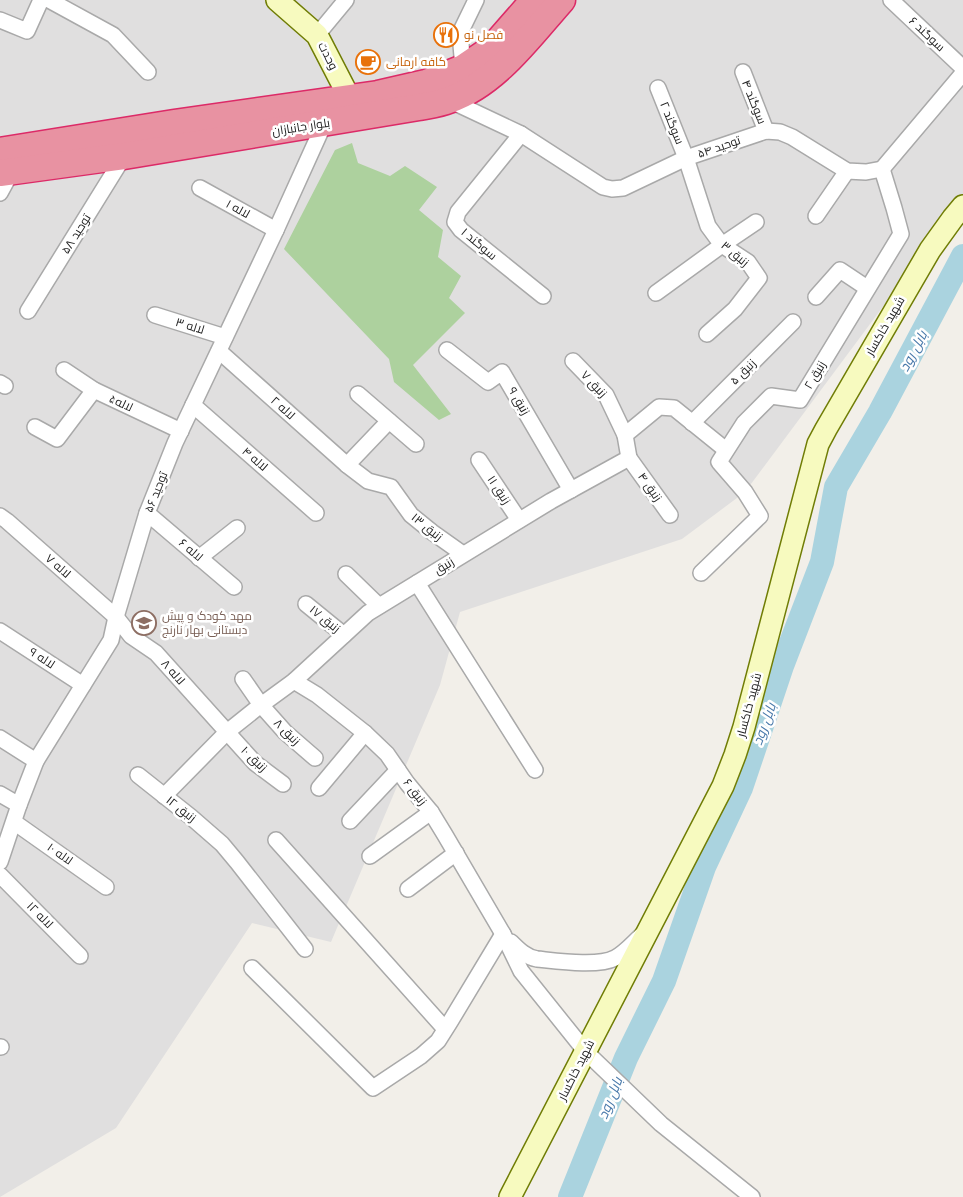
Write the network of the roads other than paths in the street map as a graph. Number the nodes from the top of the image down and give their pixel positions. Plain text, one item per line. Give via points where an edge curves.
1 (41, 0) edge
2 (49, 0) edge
3 (277, 0) edge
4 (346, 0) edge
5 (476, 0) edge
6 (534, 0) edge
7 (562, 0) edge
8 (891, 0) edge
9 (0, 20) edge
10 (318, 35) junction
11 (463, 68) junction
12 (963, 68) edge
13 (148, 72) dead end
14 (742, 72) dead end
15 (963, 73) edge
16 (658, 88) dead end
17 (349, 97) junction
18 (449, 100) junction
19 (324, 124) junction
20 (766, 131) junction
21 (521, 134) junction
22 (124, 156) junction
23 (686, 158) junction
24 (882, 169) junction
25 (847, 171) junction
26 (3, 172) edge
27 (200, 188) dead end
28 (963, 206) edge
29 (816, 216) dead end
30 (756, 222) dead end
31 (276, 230) junction
32 (722, 245) junction
33 (868, 288) junction
34 (656, 293) dead end
35 (544, 296) dead end
36 (816, 297) dead end
37 (28, 311) dead end
38 (155, 315) dead end
39 (793, 322) dead end
40 (707, 334) dead end
41 (225, 337) junction
42 (447, 350) dead end
43 (219, 351) junction
44 (573, 361) dead end
45 (64, 370) dead end
46 (94, 390) junction
47 (358, 394) dead end
48 (193, 405) junction
49 (389, 421) junction
50 (692, 422) junction
51 (35, 427) dead end
52 (181, 431) junction
53 (625, 435) junction
54 (416, 444) dead end
55 (726, 450) junction
56 (630, 458) junction
57 (479, 460) dead end
58 (347, 465) junction
59 (571, 490) junction
60 (316, 513) dead end
61 (147, 514) junction
62 (670, 515) dead end
63 (519, 520) junction
64 (2, 523) edge
65 (237, 528) dead end
66 (463, 554) junction
67 (199, 558) junction
68 (701, 573) dead end
69 (346, 574) dead end
70 (417, 583) junction
71 (234, 587) dead end
72 (306, 604) dead end
73 (380, 606) junction
74 (116, 617) junction
75 (0, 631) edge
76 (344, 635) junction
77 (244, 679) dead end
78 (294, 681) junction
79 (83, 685) junction
80 (261, 705) junction
81 (227, 732) junction
82 (365, 733) junction
83 (0, 738) edge
84 (314, 758) dead end
85 (36, 761) junction
86 (398, 770) junction
87 (535, 770) dead end
88 (138, 775) dead end
89 (283, 784) dead end
90 (319, 788) dead end
91 (0, 794) edge
92 (164, 796) junction
93 (19, 805) junction
94 (430, 812) junction
95 (350, 821) dead end
96 (14, 822) junction
97 (276, 840) dead end
98 (3, 844) edge
99 (456, 853) junction
100 (370, 856) dead end
101 (0, 862) edge
102 (0, 875) edge
103 (106, 887) dead end
104 (408, 888) dead end
105 (650, 928) junction
106 (502, 934) junction
107 (305, 949) dead end
108 (80, 956) dead end
109 (252, 968) dead end
110 (445, 1029) junction
111 (589, 1055) junction
112 (510, 1197) edge
113 (752, 1197) edge

1 - 9 street via 27,31
2 - 13 street via 113,35
3 - 10 main road, وحدت
4 - 10 street
5 - 11 street via 460,33
6 - 11 highway, بلوار جانبازان via 491,49
7 - 18 highway, بلوار جانبازان via 506,64 477,86
8 - 12 street, سوگند ۶
10 - 17 main road, وحدت
11 - 17 highway, بلوار جانبازان via 426,83
14 - 20 street, سوگند ۴
15 - 24 street
16 - 23 street, سوگند ۲
17 - 26 highway, بلوار جانبازان via 174,123
18 - 19 highway, بلوار جانبازان
18 - 21 street, توحید ۵۴
19 - 22 highway, بلوار جانبازان
19 - 31 street, توحید ۵۶
20 - 23 street, توحید ۵۴
20 - 25 street via 792,137
21 - 23 street, توحید ۵۴ via 603,187 612,189 622,188
21 - 35 street, سوگند ۱ via 458,212 455,222
22 - 26 highway, بلوار جانبازان
22 - 37 street, توحید ۵۸
23 - 32 street, زنبق ۳ via 708,226
24 - 25 street
24 - 33 street, زنبق ۲ via 901,234
25 - 29 street
27 - 31 street, لاله ۱
28 - 105 main road, شهید خاکسار via 930,250 818,444 735,755 723,786
30 - 32 street
31 - 41 street, توحید ۵۶
32 - 34 street
32 - 40 street, زنبق ۳ via 748,262 759,278 735,309
33 - 36 street via 840,270
33 - 55 street, زنبق ۲ via 800,400 771,396 744,423
38 - 41 street, لاله ۳
39 - 50 street, زنبق ۵
41 - 43 street, توحید ۵۶
42 - 59 street, زنبق ۹ via 488,382 502,372
43 - 48 street, توحید ۵۶
43 - 58 street, لاله ۲
44 - 53 street, زنبق ۷ via 606,395
45 - 46 street, لاله۵
46 - 51 street via 57,439
46 - 52 street, لاله۵
47 - 49 street
48 - 52 street, توحید ۵۶
48 - 60 street, لاله ۴
49 - 54 street
49 - 58 street
50 - 53 street via 674,408 658,406
50 - 55 street
52 - 61 street, توحید ۵۶
53 - 56 street
55 - 68 street via 719,462 745,492 760,516
56 - 59 street, زنبق
56 - 62 street, زنبق ۴
57 - 63 street, زنبق ۱۱
58 - 66 street, زنبق ۱۳ via 368,481 392,487 411,515
59 - 63 street, زنبق
61 - 67 street, لاله ۶
61 - 74 street, توحید ۵۶
63 - 66 street, زنبق
64 - 74 street, لاله ۷
65 - 67 street
66 - 70 street, زنبق
67 - 71 street, لاله ۶
69 - 73 street
70 - 73 street, زنبق
70 - 87 street
72 - 76 street, زنبق ۱۷
73 - 76 street, زنبق
74 - 79 street, توحید ۵۶ via 111,640
74 - 81 street, لاله ۸ via 130,636 156,653
75 - 79 street, لاله ۹
76 - 78 street, زنبق
77 - 80 street, زنبق ۸
78 - 80 street, زنبق
78 - 82 street, زنبق ۶
79 - 85 street, توحید ۵۶
80 - 81 street, زنبق
80 - 84 street, زنبق ۸
81 - 89 street, زنبق ۱۰ via 255,763
81 - 92 street, زنبق
82 - 86 street, زنبق ۶
82 - 90 street
83 - 85 street
85 - 93 street, توحید ۵۶
86 - 94 street, زنبق ۶
86 - 95 street
88 - 92 street, زنبق ۱۲
91 - 93 street
92 - 107 street, زنبق ۱۲ via 222,844
93 - 96 street, توحید ۵۶
94 - 99 street, زنبق ۶
94 - 100 street
96 - 98 street, توحید ۵۶
96 - 103 street, لاله ۱۰
97 - 110 street
98 - 101 street, توحید ۵۶
99 - 104 street
99 - 106 street, زنبق ۶
102 - 108 street, لاله ۱۲
105 - 106 street via 617,957 589,962 530,958
105 - 111 main road, شهید خاکسار
106 - 110 street
106 - 111 street, زنبق ۶ via 521,971
109 - 110 street via 372,1088 421,1056 438,1041
111 - 112 main road, شهید خاکسار
111 - 113 street, زنبق ۶ via 661,1124

